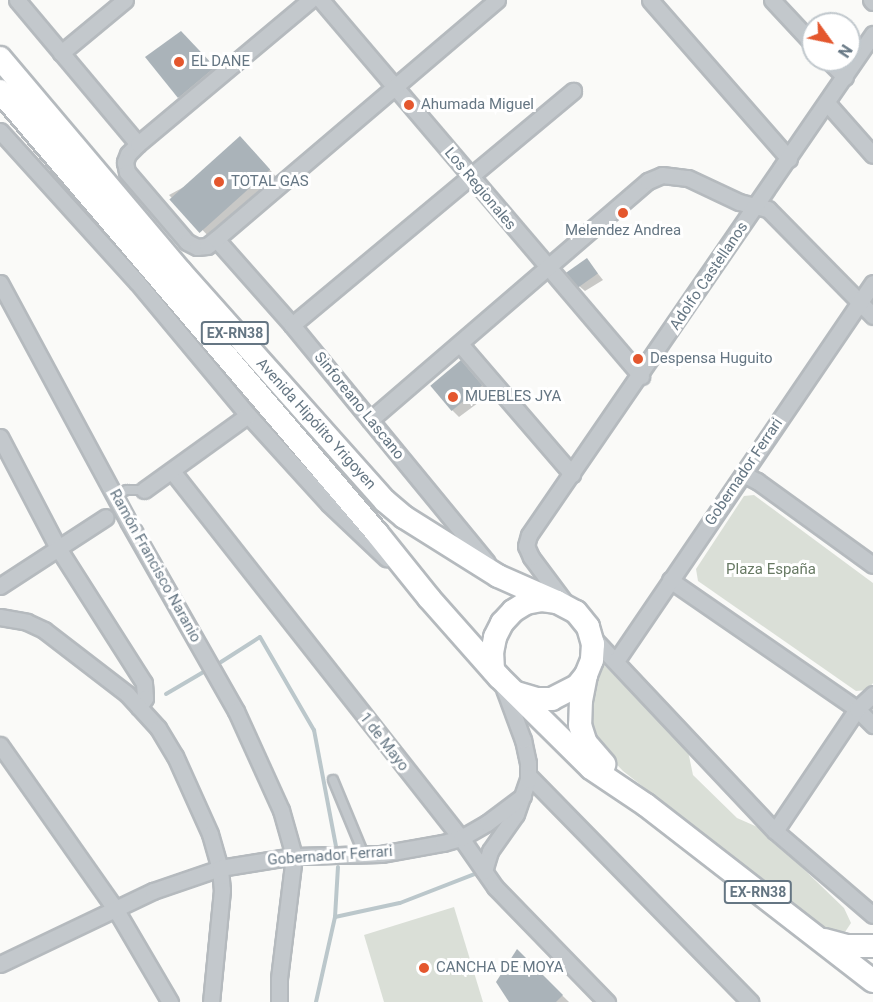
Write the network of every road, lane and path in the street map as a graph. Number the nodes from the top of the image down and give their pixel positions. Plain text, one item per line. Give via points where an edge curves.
1 (17, 0) edge
2 (125, 0) edge
3 (310, 0) edge
4 (321, 0) edge
5 (497, 0) edge
6 (650, 0) edge
7 (772, 0) edge
8 (801, 31) edge
9 (873, 34) edge
10 (61, 53) junction
11 (0, 58) edge
12 (840, 72) edge
13 (845, 77) junction
14 (395, 87) junction
15 (0, 91) edge
16 (573, 91) dead end
17 (827, 103) junction
18 (0, 131) edge
19 (138, 144) junction
20 (873, 155) edge
21 (789, 159) junction
22 (471, 177) junction
23 (756, 208) junction
24 (216, 239) junction
25 (547, 267) junction
26 (0, 283) edge
27 (873, 283) edge
28 (859, 302) junction
29 (6, 307) edge
30 (873, 316) edge
31 (292, 325) junction
32 (460, 344) junction
33 (641, 376) junction
34 (248, 415) junction
35 (370, 420) junction
36 (0, 437) edge
37 (172, 471) junction
38 (572, 474) junction
39 (743, 474) junction
40 (144, 490) joint
41 (115, 495) junction
42 (106, 518) dead end
43 (58, 548) junction
44 (873, 566) edge
45 (498, 576) junction
46 (670, 580) junction
47 (0, 586) edge
48 (429, 598) junction
49 (563, 604) junction
50 (0, 617) edge
51 (591, 636) junction
52 (616, 661) junction
53 (496, 674) junction
54 (586, 675) junction
55 (516, 693) junction
56 (873, 694) edge
57 (139, 707) junction
58 (857, 709) junction
59 (873, 725) edge
60 (0, 745) edge
61 (528, 775) junction
62 (333, 780) dead end
63 (523, 796) junction
64 (646, 805) junction
65 (775, 831) junction
66 (460, 838) junction
67 (364, 855) junction
68 (294, 856) junction
69 (220, 868) junction
70 (484, 871) junction
71 (116, 910) junction
72 (873, 915) edge
73 (820, 939) junction
74 (873, 946) edge
75 (0, 964) edge
76 (873, 981) edge
77 (599, 1000) edge
78 (170, 1002) edge
79 (211, 1002) edge
80 (279, 1002) edge
81 (750, 1002) edge

1 - 10 street
2 - 10 street
3 - 19 street
4 - 14 street, Los Regionales
5 - 14 street
6 - 21 street
7 - 8 street
9 - 13 street, Adolfo Castellanos
10 - 19 street
11 - 45 main road, Avenida Hipólito Yrigoyen / EX-RN38 via 180,272 368,484 404,517
12 - 13 street
13 - 17 street, Adolfo Castellanos
14 - 22 street, Los Regionales
14 - 24 street
15 - 48 main road, Avenida Hipólito Yrigoyen / EX-RN38 via 362,514
16 - 22 street
17 - 20 street
17 - 21 street, Adolfo Castellanos
18 - 34 street via 137,282
19 - 24 street via 124,162 127,172 187,242 207,246
21 - 23 street, Adolfo Castellanos
22 - 25 street, Los Regionales
22 - 31 street
23 - 25 street via 674,174 662,175 648,181
23 - 28 street via 768,209
23 - 33 street, Adolfo Castellanos
24 - 31 street, Sinforeano Lascano
25 - 32 street
25 - 33 street, Los Regionales
26 - 29 street, Ramón Francisco Naranio
27 - 28 street, Gobernador Ferrari
28 - 30 street
28 - 39 street, Gobernador Ferrari
29 - 41 street, Ramón Francisco Naranio
31 - 35 street, Sinforeano Lascano
32 - 35 street
32 - 38 street
33 - 38 street, Adolfo Castellanos
34 - 37 street
34 - 48 street via 329,504
35 - 45 street, Sinforeano Lascano
36 - 43 street
37 - 40 street
37 - 66 street, 1 de Mayo
38 - 49 street, Adolfo Castellanos via 529,535 526,546
39 - 44 street
39 - 46 street, Gobernador Ferrari
40 - 41 lane
41 - 68 street, Ramón Francisco Naranio via 236,711 281,810
42 - 43 street
43 - 47 street
43 - 57 street via 144,683 145,698
45 - 49 main road, Avenida Hipólito Yrigoyen / EX-RN38
46 - 52 street, Gobernador Ferrari
46 - 58 street
48 - 53 main road, Avenida Hipólito Yrigoyen / EX-RN38
49 - 51 main road, EX-RN38 via 583,619
49 - 53 main road via 542,600 513,611 495,637 492,653
50 - 57 street via 44,630
51 - 52 street
51 - 54 main road, EX-RN38 via 592,660
52 - 65 street
53 - 55 main road, EX-RN38
53 - 61 street via 523,740
54 - 55 main road via 577,686 552,699
54 - 64 main road, EX-RN38 via 580,725 586,743
55 - 64 main road, EX-RN38 via 573,752
56 - 58 street
57 - 69 street via 175,756 210,834
58 - 59 street
58 - 65 street
60 - 71 street
61 - 63 street
61 - 81 street
62 - 67 lane
63 - 66 street, Gobernador Ferrari
63 - 70 street via 516,814 490,851
64 - 73 main road, EX-RN38
65 - 72 street
66 - 67 street, Gobernador Ferrari
66 - 70 street, 1 de Mayo
67 - 68 street, Gobernador Ferrari
68 - 69 street, Gobernador Ferrari
68 - 80 street
69 - 71 street, Gobernador Ferrari via 153,891
69 - 79 street via 222,890
70 - 77 street, 1 de Mayo via 519,915
71 - 75 street, Gobernador Ferrari
71 - 78 street
73 - 74 main road via 847,946
73 - 76 main road, EX-RN38

